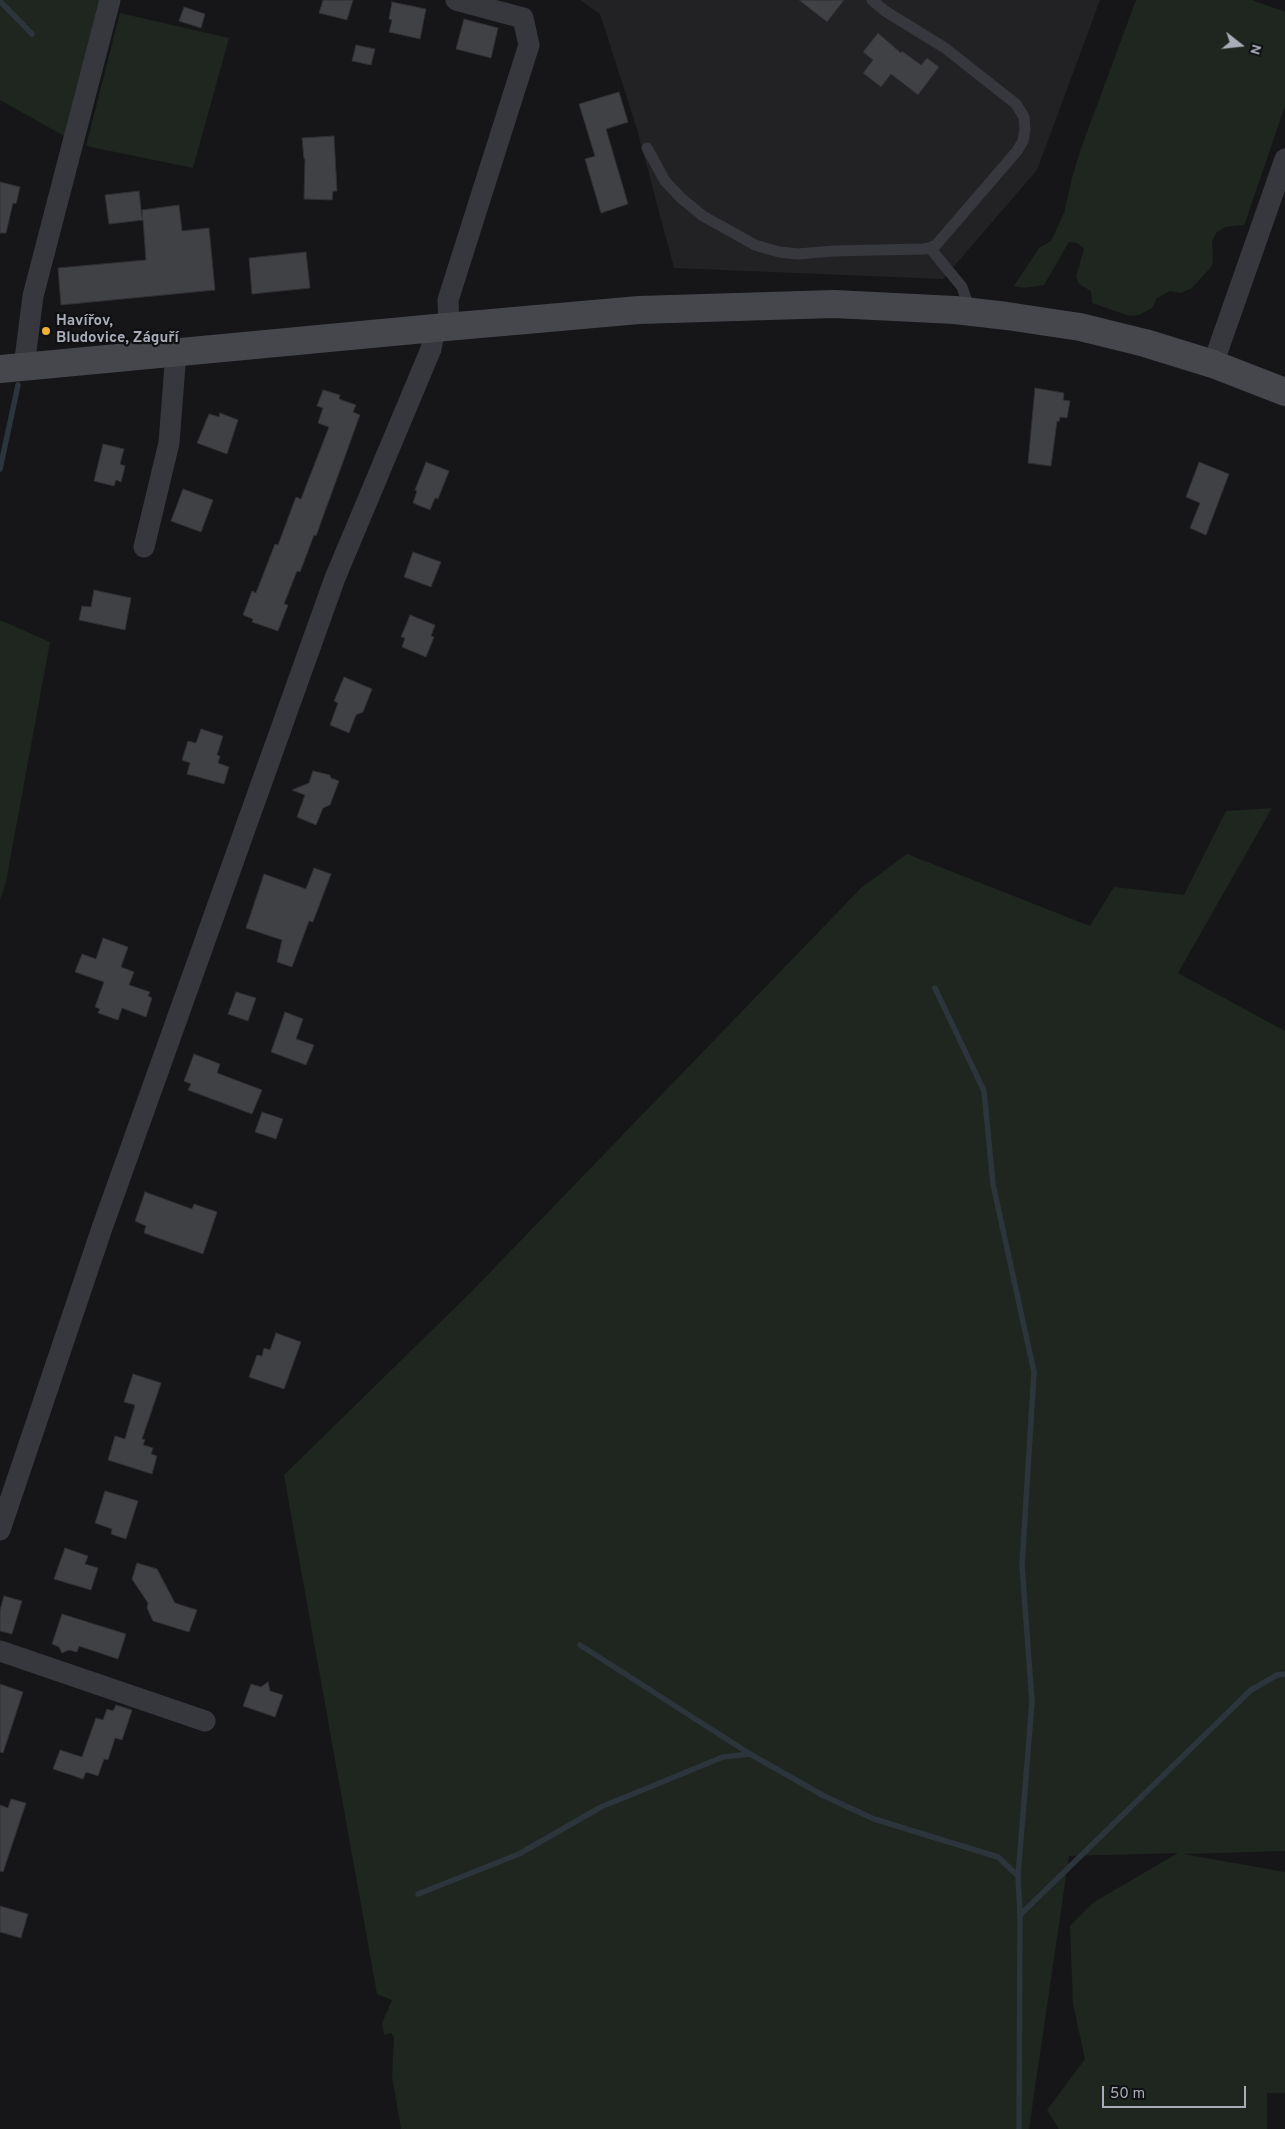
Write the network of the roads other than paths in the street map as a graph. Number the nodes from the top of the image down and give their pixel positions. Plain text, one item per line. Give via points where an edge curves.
1 (110, 0) edge
2 (456, 0) edge
3 (872, 0) edge
4 (647, 148) dead end
5 (1285, 159) edge
6 (930, 248) junction
7 (970, 312) junction
8 (442, 327) junction
9 (176, 352) junction
10 (1213, 364) junction
11 (12, 368) edge
12 (1285, 392) edge
13 (144, 547) dead end
14 (0, 1530) edge
15 (0, 1651) edge
16 (206, 1720) dead end

1 - 11 street
2 - 8 street via 523,18 529,44
3 - 6 lane via 946,48 1016,104 1024,117 1026,129 1017,152
4 - 6 lane via 665,181 681,198 703,216 755,245 798,254
5 - 10 street
6 - 7 lane via 962,287
7 - 8 street via 893,306 766,305 639,310
7 - 10 street via 1080,327
8 - 9 street
8 - 14 street via 335,578 102,1228
9 - 11 street
9 - 13 street via 169,443
10 - 12 street
15 - 16 street

